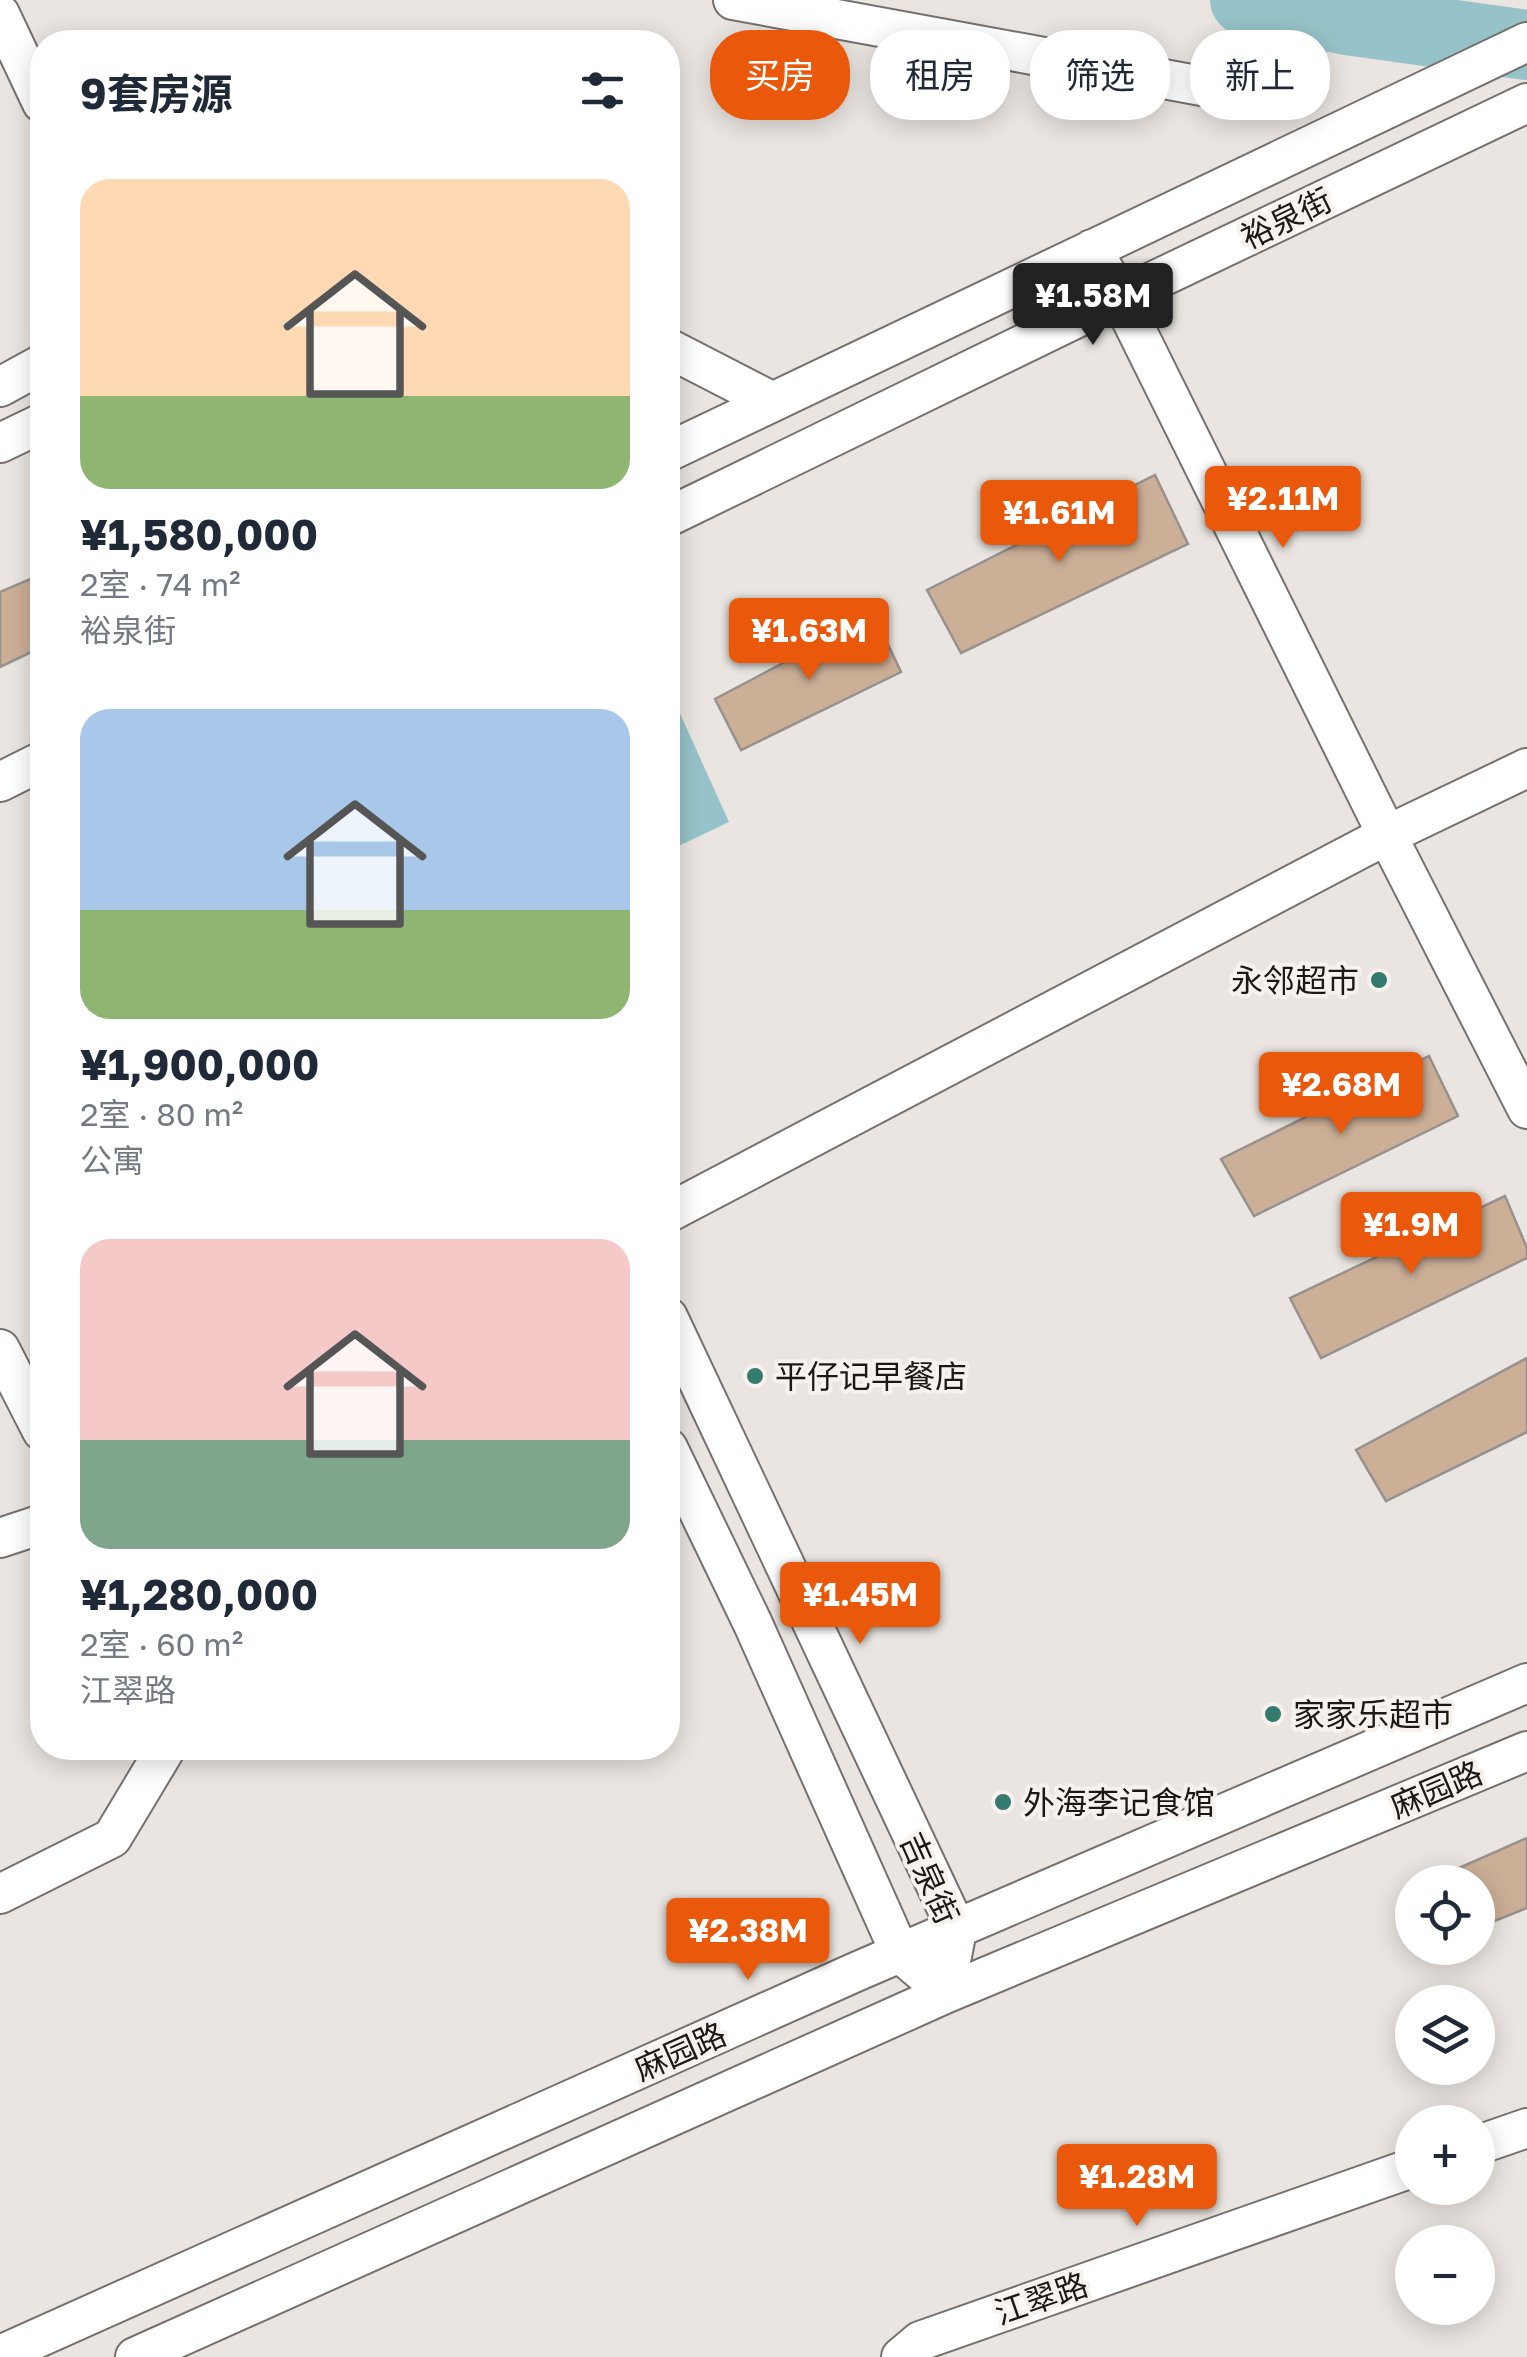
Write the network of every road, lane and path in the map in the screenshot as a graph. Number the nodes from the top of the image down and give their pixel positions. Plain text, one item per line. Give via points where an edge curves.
1 (733, 0) edge
2 (0, 14) edge
3 (1527, 42) edge
4 (30, 78) edge
5 (1190, 84) edge
6 (1527, 103) edge
7 (1092, 249) junction
8 (1120, 298) junction
9 (680, 354) edge
10 (30, 371) edge
11 (0, 387) edge
12 (771, 401) junction
13 (30, 428) edge
14 (0, 442) edge
15 (680, 446) edge
16 (680, 511) edge
17 (30, 768) edge
18 (1527, 768) edge
19 (0, 782) edge
20 (1387, 835) junction
21 (1527, 1109) edge
22 (680, 1207) edge
23 (680, 1344) edge
24 (0, 1349) edge
25 (30, 1407) edge
26 (680, 1473) edge
27 (30, 1528) edge
28 (0, 1538) edge
29 (1527, 1683) edge
30 (1527, 1751) edge
31 (159, 1760) edge
32 (0, 1894) edge
33 (956, 1930) junction
34 (900, 1953) junction
35 (946, 1992) junction
36 (1527, 2128) edge
37 (1495, 2139) edge
38 (1395, 2174) edge
39 (0, 2355) edge
40 (135, 2357) edge
41 (901, 2357) edge

1 - 5 street
2 - 4 street
3 - 7 street, 裕泉街
6 - 8 street, 裕泉街
7 - 8 street
7 - 12 street, 裕泉街
8 - 16 street, 裕泉街
8 - 20 street
9 - 12 street
10 - 11 street
12 - 15 street, 裕泉街
13 - 14 street
17 - 19 street
18 - 20 street
20 - 21 street
20 - 22 street
23 - 33 street, 吉泉街
24 - 25 street
26 - 34 street, 吉泉街
27 - 28 street
29 - 33 street, 麻园路
30 - 35 street, 麻园路
31 - 32 street via 112,1838
33 - 34 street, 麻园路
33 - 35 street, 吉泉街
34 - 35 street, 吉泉街
34 - 39 street, 麻园路
35 - 40 street, 麻园路
36 - 37 street
38 - 41 street, 江翠路 via 920,2341

